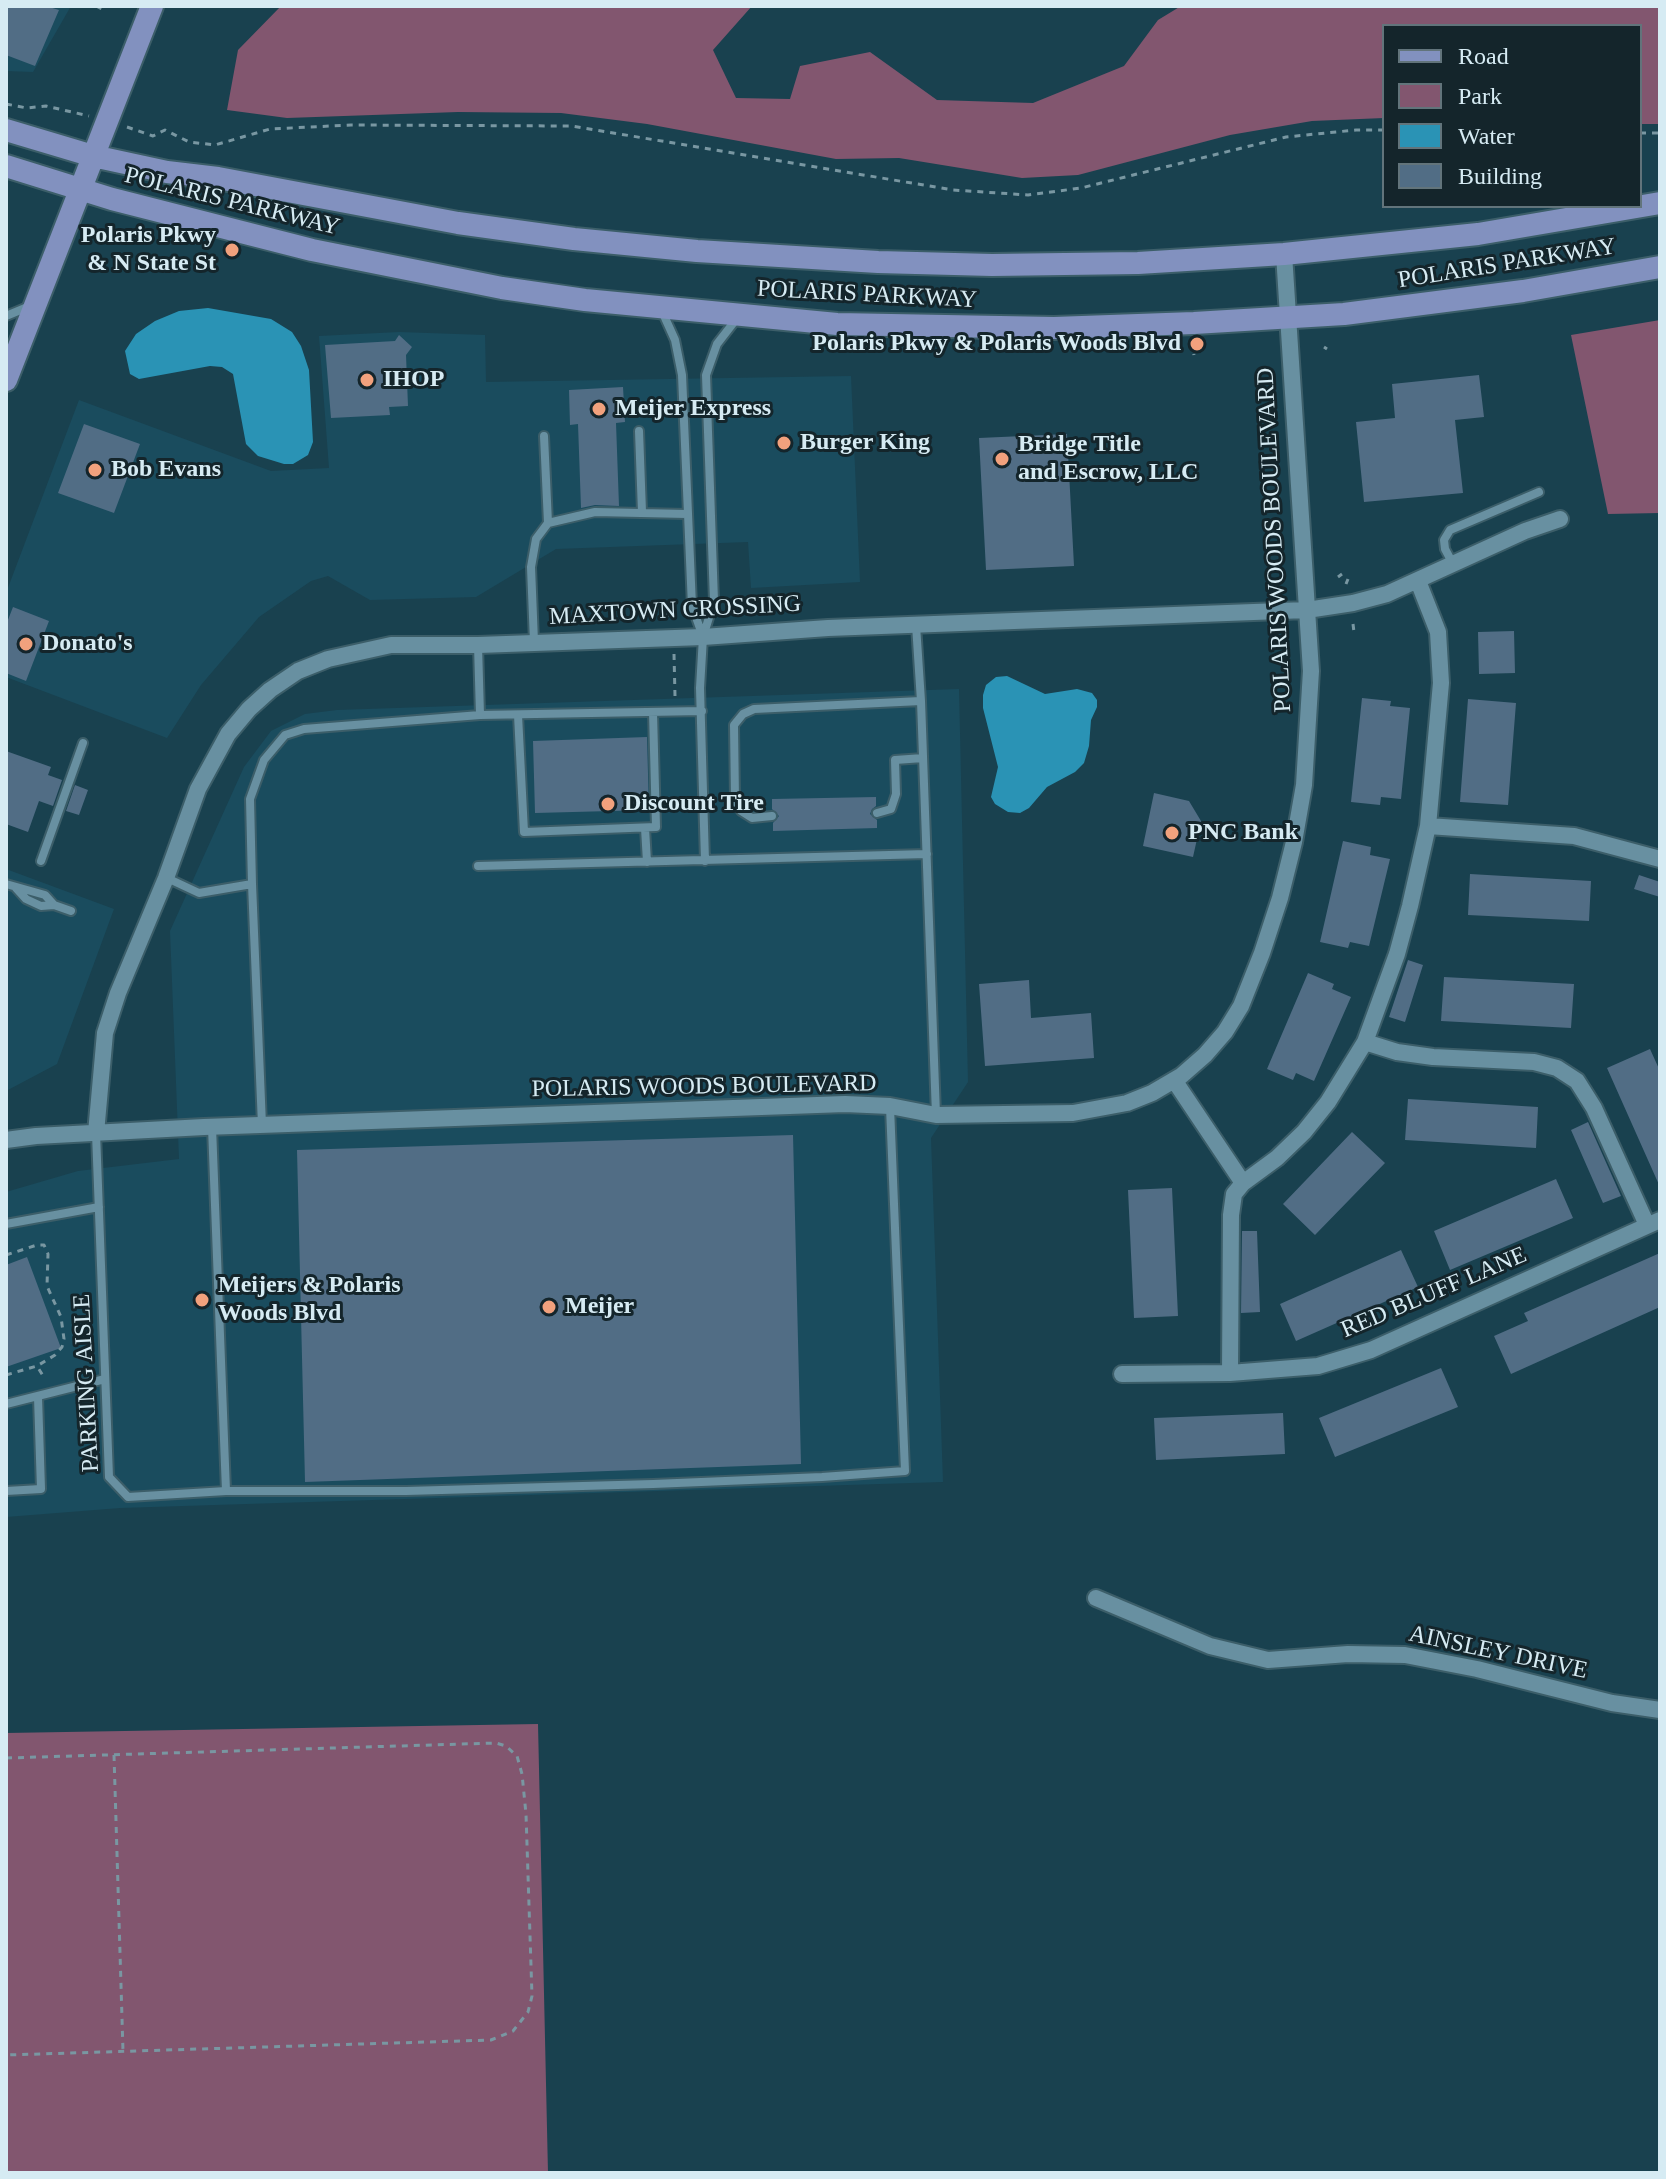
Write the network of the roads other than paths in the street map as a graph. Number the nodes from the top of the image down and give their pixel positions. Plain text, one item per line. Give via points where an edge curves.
1 (152, 6) edge
2 (6, 130) edge
3 (93, 156) junction
4 (6, 166) edge
5 (80, 189) junction
6 (1630, 208) edge
7 (1284, 254) junction
8 (1660, 267) edge
9 (35, 305) junction
10 (660, 308) junction
11 (739, 315) junction
12 (6, 316) edge
13 (1287, 318) junction
14 (6, 380) edge
15 (639, 431) dead end
16 (544, 436) dead end
17 (1539, 492) dead end
18 (642, 512) junction
19 (687, 514) junction
20 (1560, 519) dead end
21 (548, 523) junction
22 (1453, 564) junction
23 (1418, 581) junction
24 (1307, 610) junction
25 (916, 625) junction
26 (703, 637) junction
27 (534, 642) junction
28 (478, 645) junction
29 (921, 701) junction
30 (702, 711) junction
31 (653, 712) junction
32 (480, 715) junction
33 (518, 715) junction
34 (83, 743) dead end
35 (923, 758) junction
36 (877, 813) dead end
37 (772, 816) dead end
38 (1428, 826) junction
39 (645, 828) junction
40 (927, 854) junction
41 (1660, 859) edge
42 (41, 861) dead end
43 (705, 861) junction
44 (647, 862) junction
45 (478, 866) dead end
46 (166, 878) junction
47 (6, 884) edge
48 (252, 884) junction
49 (71, 911) dead end
50 (1365, 1042) junction
51 (1174, 1080) junction
52 (890, 1106) junction
53 (936, 1115) junction
54 (262, 1125) junction
55 (212, 1127) junction
56 (96, 1133) junction
57 (36, 1136) junction
58 (6, 1140) edge
59 (6, 1153) edge
60 (1243, 1183) junction
61 (99, 1207) junction
62 (1654, 1222) edge
63 (6, 1224) edge
64 (1230, 1373) junction
65 (1122, 1374) dead end
66 (105, 1379) junction
67 (38, 1397) junction
68 (6, 1404) edge
69 (6, 1491) edge
70 (226, 1491) junction
71 (1096, 1598) dead end
72 (1660, 1710) edge

1 - 3 main road
2 - 3 main road, POLARIS PARKWAY
3 - 5 main road
3 - 7 main road, POLARIS PARKWAY via 458,223 697,251 992,265
4 - 5 main road, POLARIS PARKWAY
5 - 9 main road
5 - 10 main road, POLARIS PARKWAY via 312,250 502,288
6 - 7 main road, POLARIS PARKWAY via 1463,236
7 - 13 street, POLARIS WOODS BOULEVARD
8 - 13 main road, POLARIS PARKWAY via 1493,295
9 - 12 lane
9 - 14 main road
10 - 11 main road, POLARIS PARKWAY
10 - 19 lane via 675,340 682,375
11 - 13 main road, POLARIS PARKWAY via 837,324 1054,328
11 - 26 lane via 721,336 706,375 714,601
13 - 24 street, POLARIS WOODS BOULEVARD
15 - 18 lane
16 - 21 lane
17 - 22 lane via 1450,530 1444,540
18 - 19 lane
18 - 21 lane via 595,512
19 - 26 lane via 692,606
20 - 22 street, MAXTOWN CROSSING
21 - 27 lane via 536,539 531,567
22 - 23 street, MAXTOWN CROSSING
23 - 24 street, MAXTOWN CROSSING via 1353,603
23 - 38 street via 1438,632 1441,683
24 - 25 street, MAXTOWN CROSSING
24 - 51 street, POLARIS WOODS BOULEVARD via 1309,728 1301,800 1280,898 1241,1006 1205,1055
25 - 26 street, MAXTOWN CROSSING
25 - 29 lane
26 - 27 street, MAXTOWN CROSSING
26 - 30 lane
27 - 28 street, MAXTOWN CROSSING
28 - 32 lane
28 - 46 street, MAXTOWN CROSSING via 391,645 357,651 298,671 270,690 228,734 215,757
29 - 35 lane
29 - 37 lane via 754,709 743,714 734,725 735,800 752,818
30 - 31 lane
30 - 43 lane
31 - 33 lane
31 - 39 lane via 656,827
32 - 33 lane
32 - 48 lane via 304,729 285,735 264,760 250,799
33 - 39 lane via 524,832
34 - 42 lane
35 - 36 lane via 895,760 891,809
35 - 40 lane
38 - 41 street via 1574,836
38 - 50 street via 1397,954
39 - 44 lane
40 - 43 lane
40 - 53 lane
43 - 44 lane
44 - 45 lane
46 - 48 lane via 199,893
46 - 56 street, MAXTOWN CROSSING via 105,1033
47 - 49 lane via 45,895
48 - 54 lane
50 - 60 street via 1304,1132
50 - 62 street via 1433,1057 1557,1068 1577,1081
51 - 53 street, POLARIS WOODS BOULEVARD via 1127,1103 1097,1110
51 - 60 street
52 - 53 street, POLARIS WOODS BOULEVARD
52 - 54 street, POLARIS WOODS BOULEVARD
52 - 70 lane, PARKING AISLE via 905,1471 421,1491
54 - 55 street, POLARIS WOODS BOULEVARD
55 - 56 street, POLARIS WOODS BOULEVARD
55 - 70 lane
56 - 57 street, POLARIS WOODS BOULEVARD
56 - 61 lane, PARKING AISLE
57 - 58 street, POLARIS WOODS BOULEVARD
57 - 59 street, POLARIS WOODS BOULEVARD
60 - 64 street via 1234,1194 1231,1215
61 - 63 lane
61 - 66 lane, PARKING AISLE
62 - 64 street, RED BLUFF LANE via 1371,1350 1318,1366
64 - 65 street, RED BLUFF LANE
66 - 67 lane
66 - 70 lane, PARKING AISLE via 109,1477 128,1497
67 - 68 lane
67 - 69 lane via 41,1489
71 - 72 street, AINSLEY DRIVE via 1210,1646 1255,1658 1405,1655

